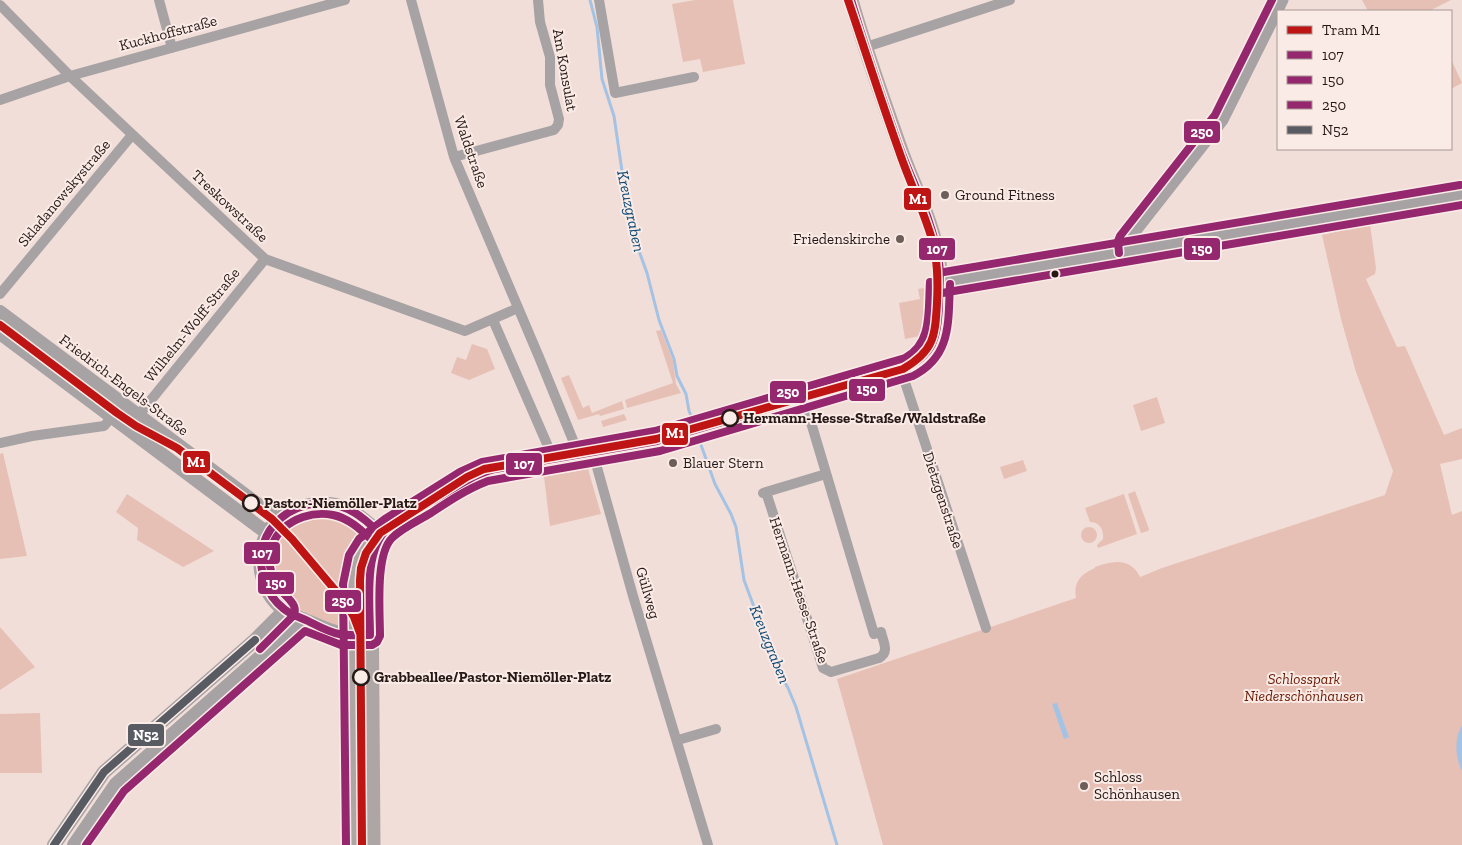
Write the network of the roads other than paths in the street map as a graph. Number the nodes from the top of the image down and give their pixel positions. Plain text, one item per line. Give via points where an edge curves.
1 (159, 0) edge
2 (345, 0) edge
3 (410, 0) edge
4 (538, 0) edge
5 (599, 0) edge
6 (851, 0) edge
7 (1010, 0) edge
8 (0, 5) edge
9 (1277, 12) edge
10 (866, 47) junction
11 (172, 48) junction
12 (70, 76) junction
13 (694, 78) dead end
14 (0, 100) edge
15 (132, 135) junction
16 (454, 157) junction
17 (1462, 195) edge
18 (1129, 252) junction
19 (265, 259) junction
20 (940, 282) junction
21 (0, 294) edge
22 (518, 308) junction
23 (0, 312) edge
24 (493, 320) junction
25 (0, 333) edge
26 (898, 372) junction
27 (804, 399) junction
28 (138, 416) junction
29 (112, 417) junction
30 (0, 443) edge
31 (586, 454) junction
32 (550, 460) junction
33 (826, 474) junction
34 (278, 519) junction
35 (267, 533) junction
36 (381, 535) junction
37 (285, 610) junction
38 (303, 619) junction
39 (986, 628) dead end
40 (354, 635) junction
41 (370, 635) junction
42 (716, 729) dead end
43 (678, 740) junction
44 (54, 845) edge
45 (74, 845) edge
46 (356, 845) edge
47 (372, 845) edge
48 (708, 845) edge

1 - 11 street
2 - 11 street, Kuckhoffstraße
3 - 16 street, Waldstraße
4 - 16 street, Am Konsulat via 540,22 550,57 550,85 558,124 554,130
5 - 13 street via 615,93
6 - 10 main road
7 - 10 street
8 - 12 street, Treskowstraße
9 - 18 street via 1223,120 1128,241
10 - 20 main road via 933,236
11 - 12 street, Kuckhoffstraße
12 - 14 street, Kuckhoffstraße
12 - 15 street, Treskowstraße
15 - 19 street, Treskowstraße
15 - 21 street, Skladanowskystraße
16 - 22 street, Waldstraße
17 - 18 main road
18 - 20 main road
19 - 24 street, Treskowstraße via 465,330
19 - 28 street, Wilhelm-Wolff-Straße
20 - 26 main road via 937,333 932,347 922,360
22 - 24 street
22 - 31 street, Waldstraße
23 - 28 main road, Friedrich-Engels-Straße
24 - 32 street via 547,444
25 - 29 main road
26 - 27 main road
26 - 39 street, Dietzgenstraße
27 - 31 main road via 657,441
27 - 33 street, Hermann-Hesse-Straße
28 - 29 street
28 - 34 main road, Friedrich-Engels-Straße
29 - 30 street via 104,426
29 - 35 main road
31 - 32 main road
31 - 43 street, Güllweg
32 - 36 main road via 473,476
33 - 33 street, Hermann-Hesse-Straße via 874,634 881,632 886,651 879,658 831,672 823,668 765,492
34 - 35 main road
34 - 36 main road via 308,505 331,504 357,514
35 - 37 main road via 261,555 262,574 273,600
36 - 40 main road via 366,546 358,560 354,580
36 - 41 main road via 371,569
37 - 38 main road
37 - 44 main road via 104,772
38 - 40 main road via 342,635
38 - 45 main road via 116,784
40 - 41 main road
40 - 46 main road
41 - 47 main road
42 - 43 street
43 - 48 street, Güllweg

